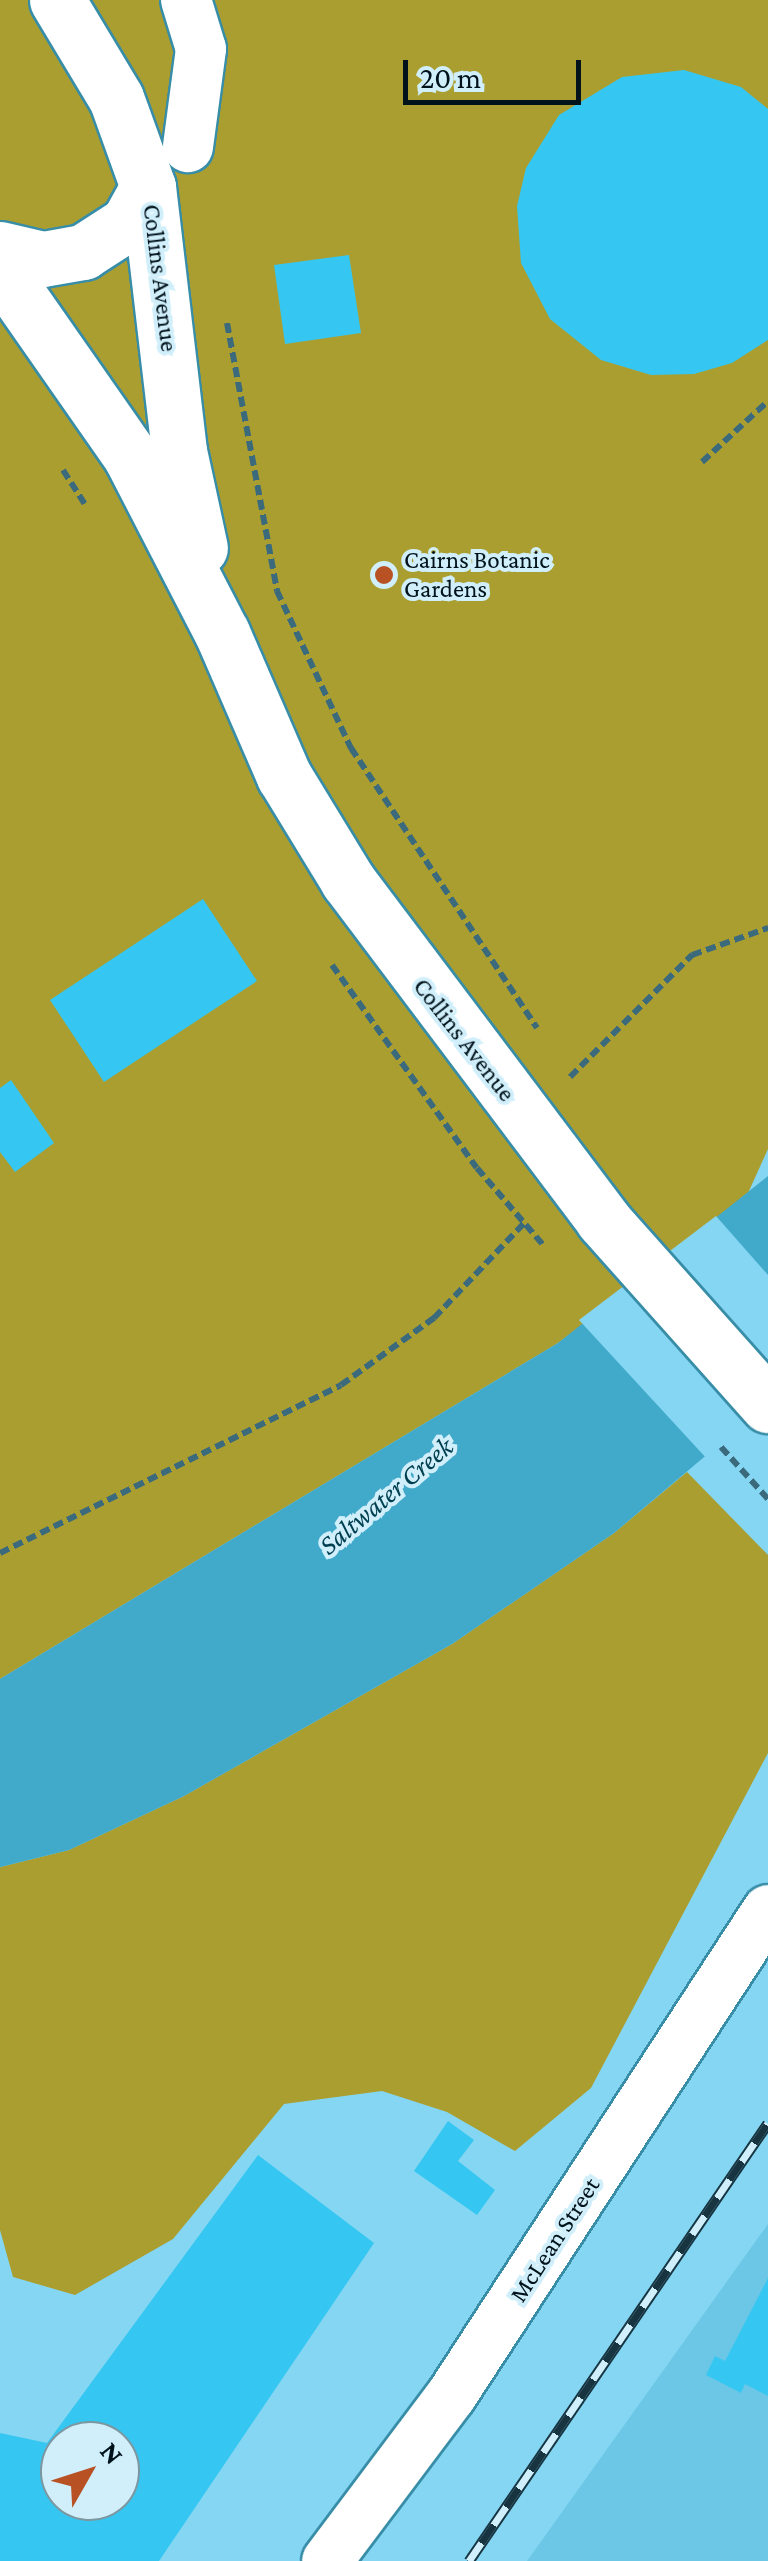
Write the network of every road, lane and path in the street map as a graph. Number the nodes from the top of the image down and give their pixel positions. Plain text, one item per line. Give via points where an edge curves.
1 (56, 0) edge
2 (186, 0) edge
3 (188, 147) dead end
4 (148, 187) junction
5 (0, 249) edge
6 (0, 269) edge
7 (226, 313) dead end
8 (768, 401) edge
9 (702, 462) dead end
10 (222, 633) junction
11 (768, 928) edge
12 (542, 1036) dead end
13 (561, 1063) dead end
14 (570, 1077) junction
15 (582, 1092) dead end
16 (554, 1258) dead end
17 (768, 1405) edge
18 (0, 1554) edge
19 (768, 1910) edge
20 (328, 2561) edge

1 - 4 street, Collins Avenue via 116,98
2 - 3 street via 200,49
4 - 5 street via 128,223 83,252 44,258
4 - 10 street, Collins Avenue via 179,451
6 - 10 street, Collins Avenue via 131,457
7 - 12 path via 277,591 350,748
8 - 9 path
10 - 17 street, Collins Avenue via 284,776 348,881 603,1220
11 - 14 path via 692,955
13 - 14 path
14 - 15 path
16 - 18 path via 524,1223 434,1318 341,1384
19 - 20 street, McLean Street via 461,2380

